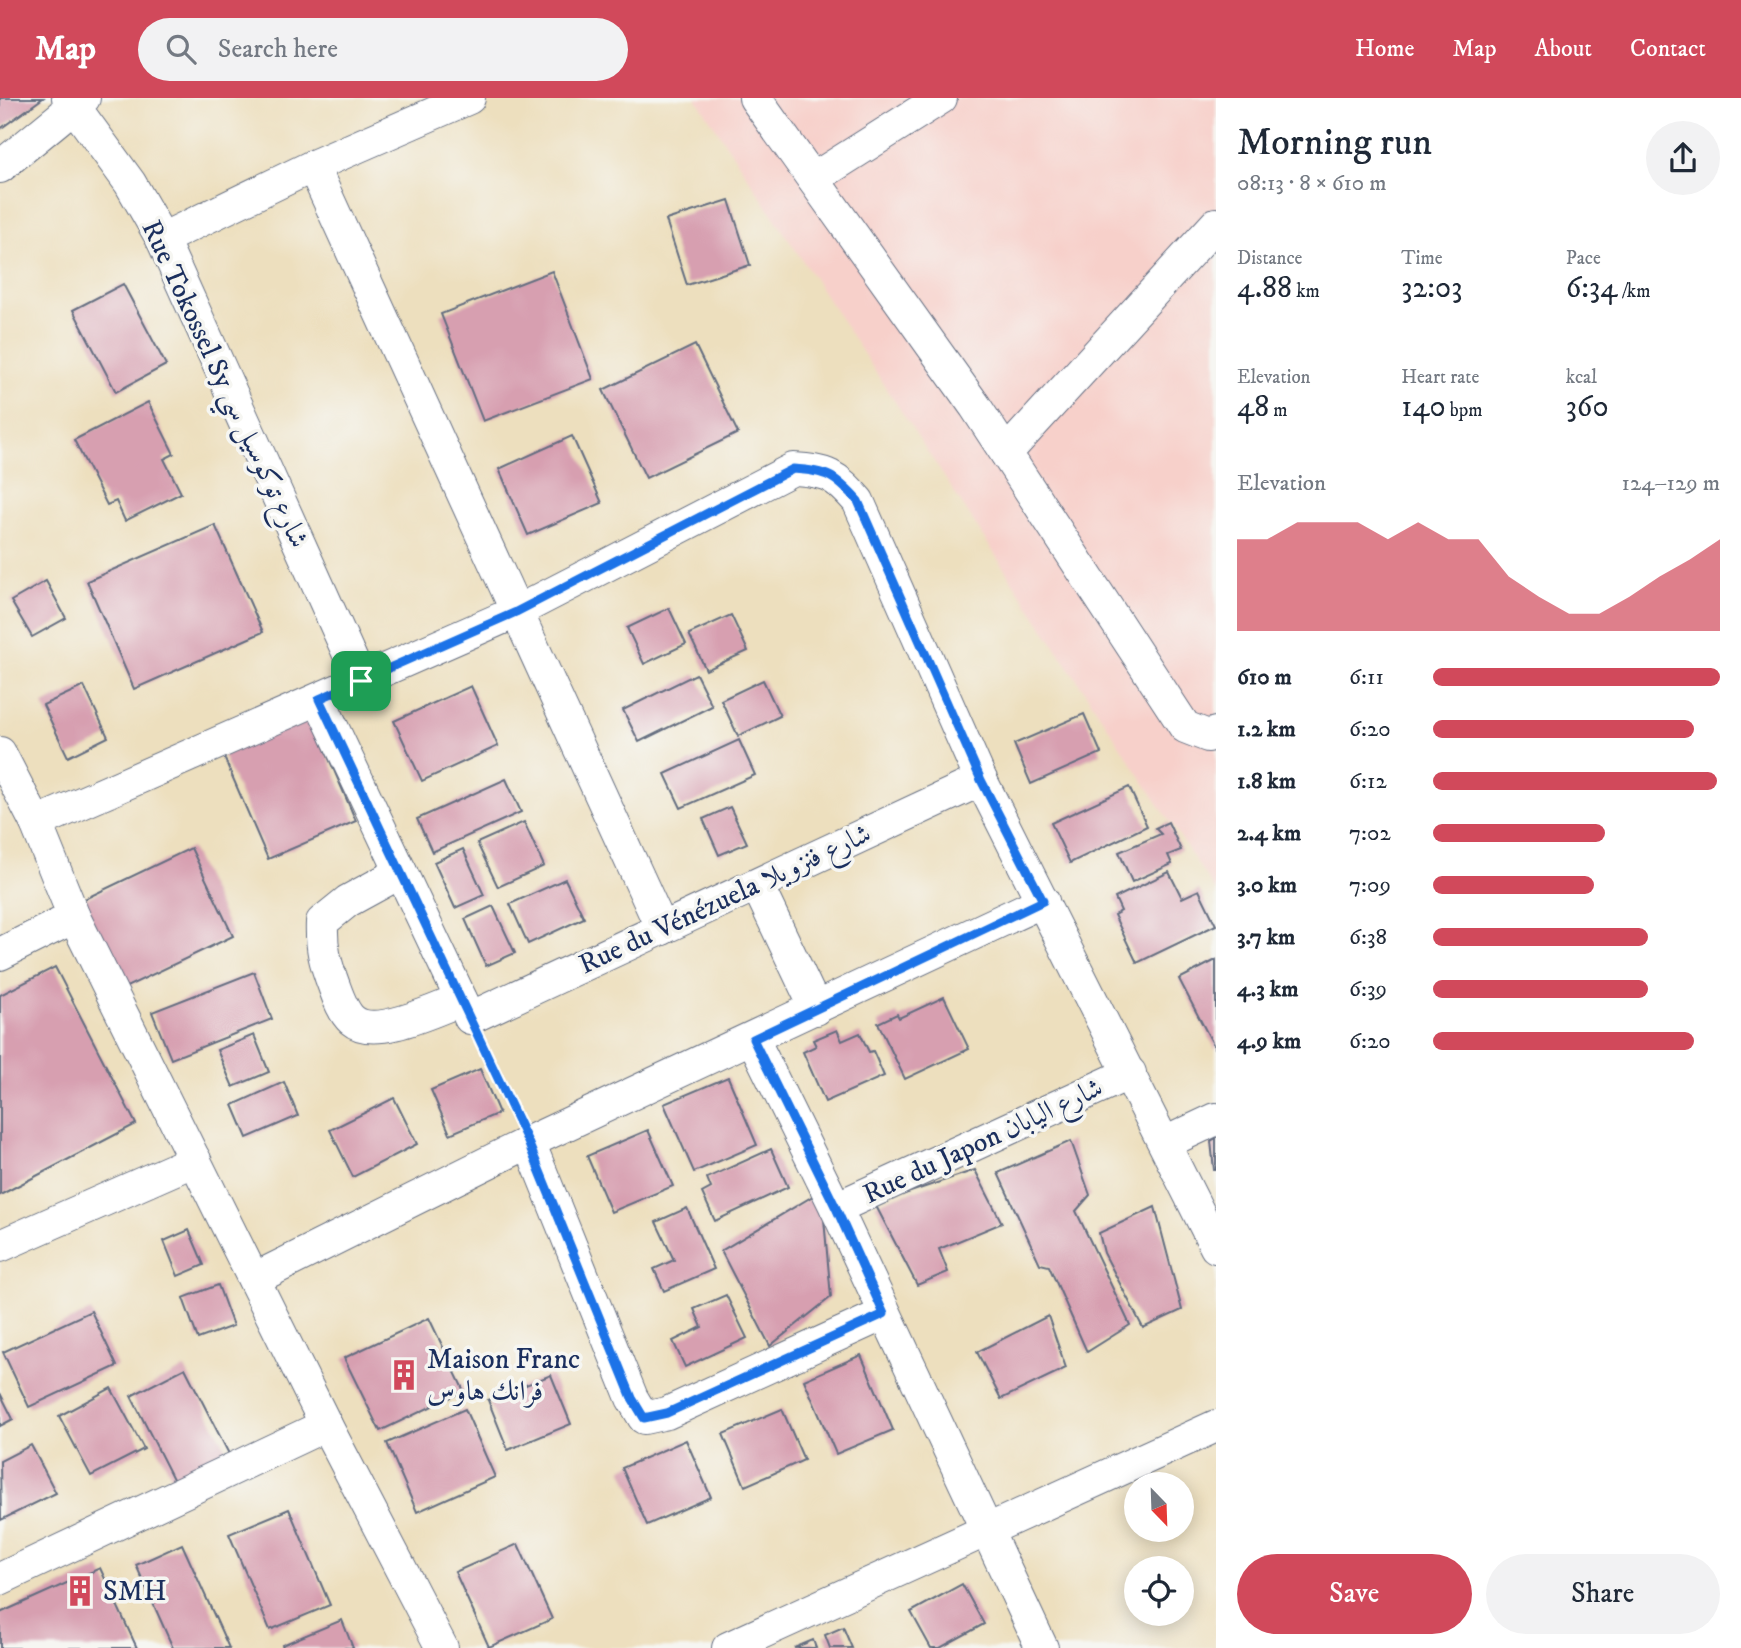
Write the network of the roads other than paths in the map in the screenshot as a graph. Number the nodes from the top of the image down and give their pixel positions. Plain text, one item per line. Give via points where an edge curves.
1 (469, 98) edge
2 (755, 98) edge
3 (941, 98) edge
4 (75, 101) edge
5 (313, 166) junction
6 (0, 167) edge
7 (813, 180) junction
8 (1216, 224) edge
9 (162, 239) junction
10 (1006, 453) junction
11 (516, 612) junction
12 (361, 681) junction
13 (319, 699) junction
14 (1216, 733) edge
15 (0, 752) edge
16 (981, 780) junction
17 (36, 822) junction
18 (401, 872) junction
19 (757, 885) junction
20 (1043, 901) junction
21 (74, 917) junction
22 (662, 929) junction
23 (0, 954) edge
24 (465, 1009) junction
25 (816, 1009) junction
26 (753, 1039) junction
27 (1130, 1073) junction
28 (1216, 1119) edge
29 (528, 1142) junction
30 (1165, 1143) junction
31 (195, 1160) junction
32 (836, 1208) junction
33 (0, 1246) edge
34 (1216, 1247) edge
35 (254, 1279) junction
36 (884, 1314) junction
37 (326, 1425) junction
38 (1216, 1426) edge
39 (986, 1529) junction
40 (0, 1579) edge
41 (442, 1648) edge
42 (728, 1648) edge
43 (1042, 1648) edge

1 - 5 street
2 - 7 street
3 - 7 street
4 - 6 street
4 - 9 street, Rue Tokossel Sy شارع توكوسيل سي
5 - 9 street
5 - 11 street
7 - 10 street
8 - 10 street
9 - 12 street, Rue Tokossel Sy شارع توكوسيل سي
10 - 14 street via 1185,727 1208,736
11 - 12 street
11 - 16 street via 793,469 825,471 858,501
11 - 22 street
12 - 13 street
13 - 17 street
13 - 18 street
15 - 17 street
16 - 19 street, Rue du Vénézuela شارع فنزويلا
16 - 20 street
17 - 21 street
18 - 24 street
18 - 24 street, Rue du Vénézuela شارع فنزويلا via 348,901 322,922 321,950 340,1002 351,1019 363,1026 397,1024
19 - 22 street, Rue du Vénézuela شارع فنزويلا
19 - 25 street
20 - 25 street
20 - 27 street
21 - 23 street
21 - 31 street
22 - 24 street, Rue du Vénézuela شارع فنزويلا
25 - 26 street
26 - 29 street
26 - 32 street
27 - 30 street
27 - 32 street, Rue du Japon شارع اليابان
28 - 30 street
29 - 35 street
29 - 36 street via 644,1418 667,1413
30 - 34 street
31 - 33 street
31 - 35 street
32 - 36 street
35 - 37 street
36 - 39 street
37 - 40 street
37 - 41 street
38 - 39 street
39 - 42 street
39 - 43 street

